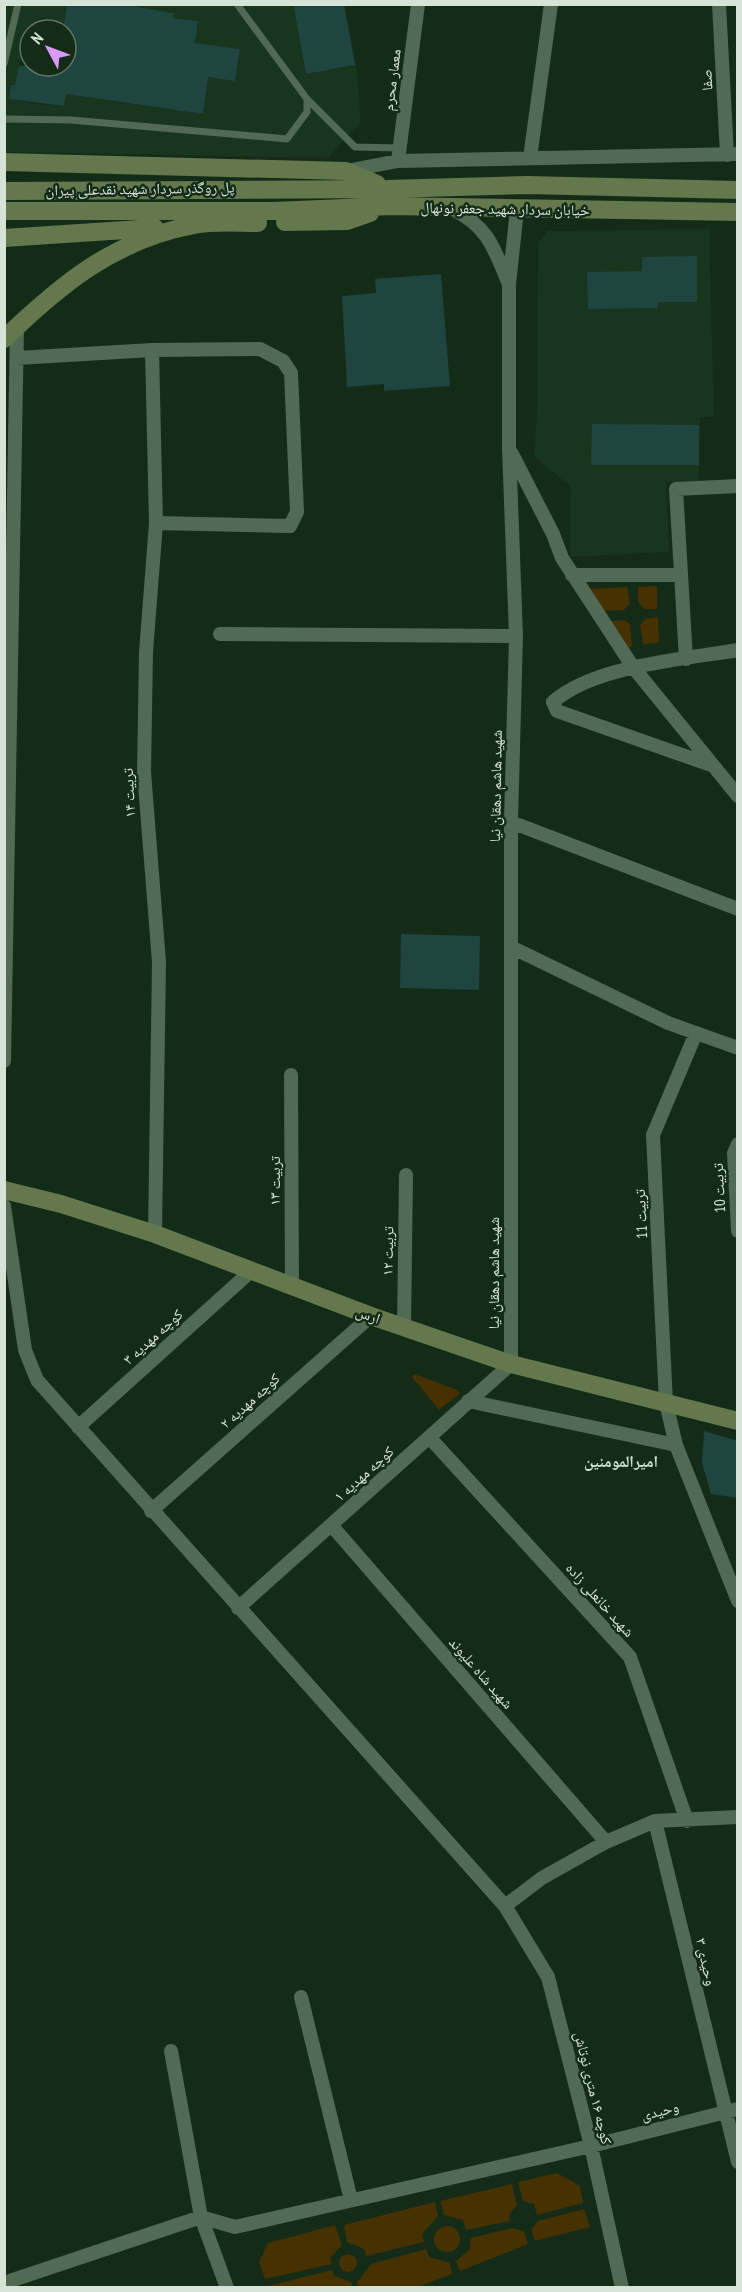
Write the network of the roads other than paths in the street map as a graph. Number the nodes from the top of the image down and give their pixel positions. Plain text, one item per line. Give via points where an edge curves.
1 (18, 4) edge
2 (237, 4) edge
3 (418, 4) edge
4 (551, 4) edge
5 (719, 4) edge
6 (4, 64) edge
7 (307, 99) junction
8 (4, 119) edge
9 (399, 154) junction
10 (732, 154) edge
11 (530, 158) junction
12 (5, 162) edge
13 (346, 171) junction
14 (275, 188) joint
15 (4, 190) edge
16 (738, 190) edge
17 (389, 198) junction
18 (452, 208) junction
19 (517, 210) junction
20 (273, 211) joint
21 (4, 212) edge
22 (738, 212) edge
23 (190, 226) junction
24 (4, 238) edge
25 (509, 284) junction
26 (11, 333) edge
27 (152, 350) junction
28 (17, 358) junction
29 (509, 448) junction
30 (738, 486) edge
31 (156, 523) junction
32 (572, 574) junction
33 (681, 575) junction
34 (220, 634) dead end
35 (516, 636) junction
36 (738, 650) edge
37 (686, 658) junction
38 (633, 667) junction
39 (713, 766) junction
40 (738, 796) edge
41 (511, 822) junction
42 (738, 909) edge
43 (511, 947) junction
44 (696, 1033) junction
45 (738, 1048) edge
46 (4, 1061) edge
47 (291, 1075) dead end
48 (738, 1144) edge
49 (406, 1175) dead end
50 (4, 1190) edge
51 (4, 1206) edge
52 (738, 1232) edge
53 (155, 1234) junction
54 (250, 1272) junction
55 (292, 1287) junction
56 (371, 1317) junction
57 (404, 1328) junction
58 (511, 1364) junction
59 (468, 1401) junction
60 (666, 1403) junction
61 (738, 1421) edge
62 (78, 1427) junction
63 (429, 1437) junction
64 (676, 1445) junction
65 (151, 1511) junction
66 (332, 1526) junction
67 (738, 1601) edge
68 (238, 1608) junction
69 (738, 1817) edge
70 (655, 1821) junction
71 (687, 1821) junction
72 (606, 1842) junction
73 (505, 1906) junction
74 (301, 1997) dead end
75 (171, 2051) dead end
76 (731, 2110) edge
77 (591, 2146) junction
78 (738, 2162) edge
79 (351, 2200) junction
80 (201, 2217) junction
81 (4, 2283) edge
82 (226, 2288) edge
83 (622, 2288) edge

1 - 6 lane
2 - 7 lane
3 - 9 street, معمار محرم
4 - 11 street
5 - 10 street, صفا
7 - 8 lane via 308,112 287,139 71,120
7 - 9 lane via 355,147
9 - 11 street
9 - 13 street
10 - 11 street
12 - 13 main road
13 - 17 main road
14 - 15 main road, پل روگذر سردار شهید نقدعلی پیران
14 - 17 main road, خیابان سردار شهید جعفر نونهال
16 - 17 main road, خیابان سردار شهید جعفر نونهال via 527,185
17 - 18 main road, خیابان سردار شهید جعفر نونهال
17 - 20 main road, خیابان سردار شهید جعفر نونهال
17 - 23 main road via 347,221
18 - 19 main road, خیابان سردار شهید جعفر نونهال
18 - 25 street via 474,219 494,248
19 - 22 main road, خیابان سردار شهید جعفر نونهال
19 - 25 street, شهید هاشم دهقان نیا
20 - 21 main road, پل روگذر سردار شهید نقدعلی پیران
23 - 24 main road
23 - 26 main road via 113,251 83,270
25 - 29 street, شهید هاشم دهقان نیا
26 - 28 street
27 - 28 street
27 - 31 street, تربیت ۱۴
27 - 31 street via 260,349 283,361 291,373 297,512 290,526
28 - 46 street
29 - 32 street
29 - 35 street, شهید هاشم دهقان نیا
30 - 33 street via 676,489
31 - 53 street, تربیت ۱۴ via 146,652 144,750 146,821 159,962
32 - 33 street
32 - 38 street
33 - 37 street
34 - 35 street
35 - 41 street, شهید هاشم دهقان نیا
36 - 37 street
37 - 38 street
38 - 39 street
38 - 39 street via 566,691 554,702 557,711
39 - 40 street
41 - 42 street
41 - 43 street, شهید هاشم دهقان نیا
43 - 44 street
43 - 58 street, شهید هاشم دهقان نیا
44 - 45 street
44 - 60 street, تربیت 11 via 653,1135
47 - 55 street, تربیت ۱۳
48 - 52 street, تربیت 10 via 734,1153
49 - 57 street, تربیت ۱۲
50 - 53 main road, ارس
51 - 62 street, کوچه ۱۶ متری نوتاش via 29,1366
53 - 54 main road, ارس
54 - 55 main road, ارس
54 - 62 street, کوچه مهدیه ۳
55 - 56 main road, ارس
56 - 57 main road, ارس
56 - 65 street, کوچه مهدیه ۲
57 - 58 main road, ارس
58 - 59 street, کوچه مهدیه ۱
58 - 60 main road, ارس
59 - 63 street, کوچه مهدیه ۱
59 - 64 street
60 - 61 main road, ارس
60 - 64 street, تربیت 11
62 - 65 street, کوچه ۱۶ متری نوتاش
63 - 66 street, کوچه مهدیه ۱
63 - 71 street, شهید خانعلی زاده via 630,1657
64 - 67 street, تربیت 11
65 - 68 street, کوچه ۱۶ متری نوتاش
66 - 68 street, کوچه مهدیه ۱
66 - 72 street, شهید شاه علیوند
68 - 73 street, کوچه ۱۶ متری نوتاش
69 - 71 street
70 - 71 street
70 - 72 street
70 - 76 street, وحیدی ۳
72 - 73 street via 542,1878
73 - 77 street, کوچه ۱۶ متری نوتاش via 548,1977
74 - 79 street
75 - 80 street
76 - 77 street, وحیدی
76 - 78 street, وحیدی ۳
77 - 79 street, وحیدی
77 - 83 street, کوچه ۱۶ متری نوتاش
79 - 80 street, وحیدی via 235,2227
80 - 81 street
80 - 82 street

